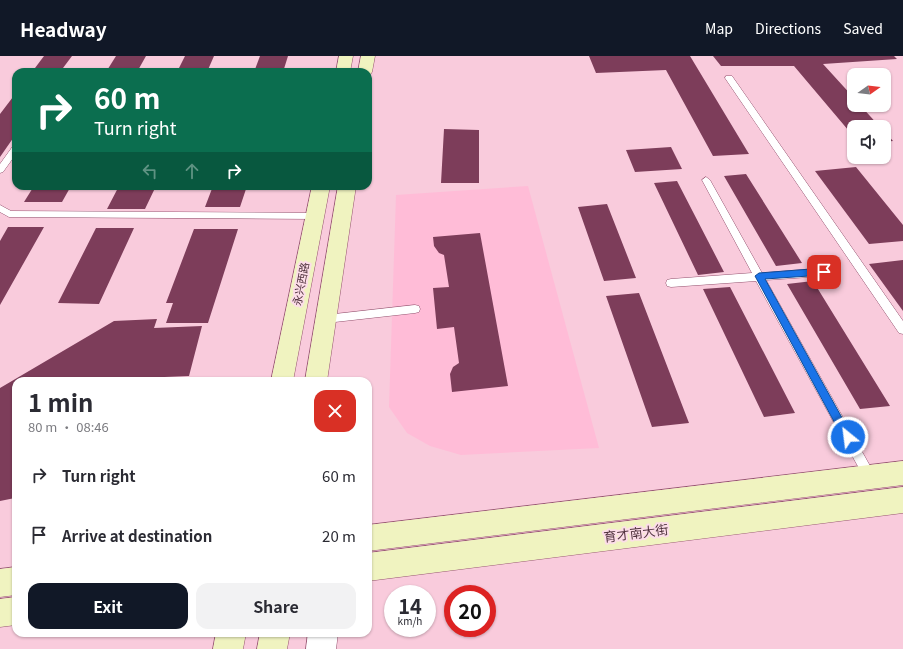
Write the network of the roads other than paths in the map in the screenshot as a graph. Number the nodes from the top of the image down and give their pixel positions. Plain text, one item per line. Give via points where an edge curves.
1 (346, 56) edge
2 (368, 56) edge
3 (344, 68) edge
4 (366, 68) edge
5 (729, 78) dead end
6 (12, 154) edge
7 (0, 170) edge
8 (706, 180) dead end
9 (320, 190) edge
10 (346, 190) edge
11 (0, 208) edge
12 (4, 216) edge
13 (315, 216) junction
14 (824, 272) dead end
15 (759, 276) junction
16 (671, 283) dead end
17 (415, 309) dead end
18 (326, 319) junction
19 (903, 330) edge
20 (283, 377) edge
21 (317, 377) edge
22 (903, 473) edge
23 (870, 477) junction
24 (903, 500) edge
25 (372, 538) edge
26 (372, 566) edge
27 (12, 581) edge
28 (0, 582) edge
29 (12, 612) edge
30 (0, 613) edge
31 (230, 637) edge
32 (274, 637) edge
33 (322, 637) edge
34 (228, 649) edge
35 (272, 649) edge
36 (321, 649) edge

1 - 3 main road
2 - 4 main road
5 - 19 lane
6 - 7 lane
8 - 15 lane
9 - 13 main road, 永兴西路
10 - 18 main road
11 - 12 lane
12 - 13 lane
13 - 20 main road, 永兴西路
14 - 15 lane
15 - 16 lane
15 - 23 lane
17 - 18 lane
18 - 21 main road
22 - 23 main road
23 - 25 main road
24 - 26 main road, 育才南大街
27 - 28 main road
29 - 30 main road
31 - 34 main road
32 - 35 main road
33 - 36 street

